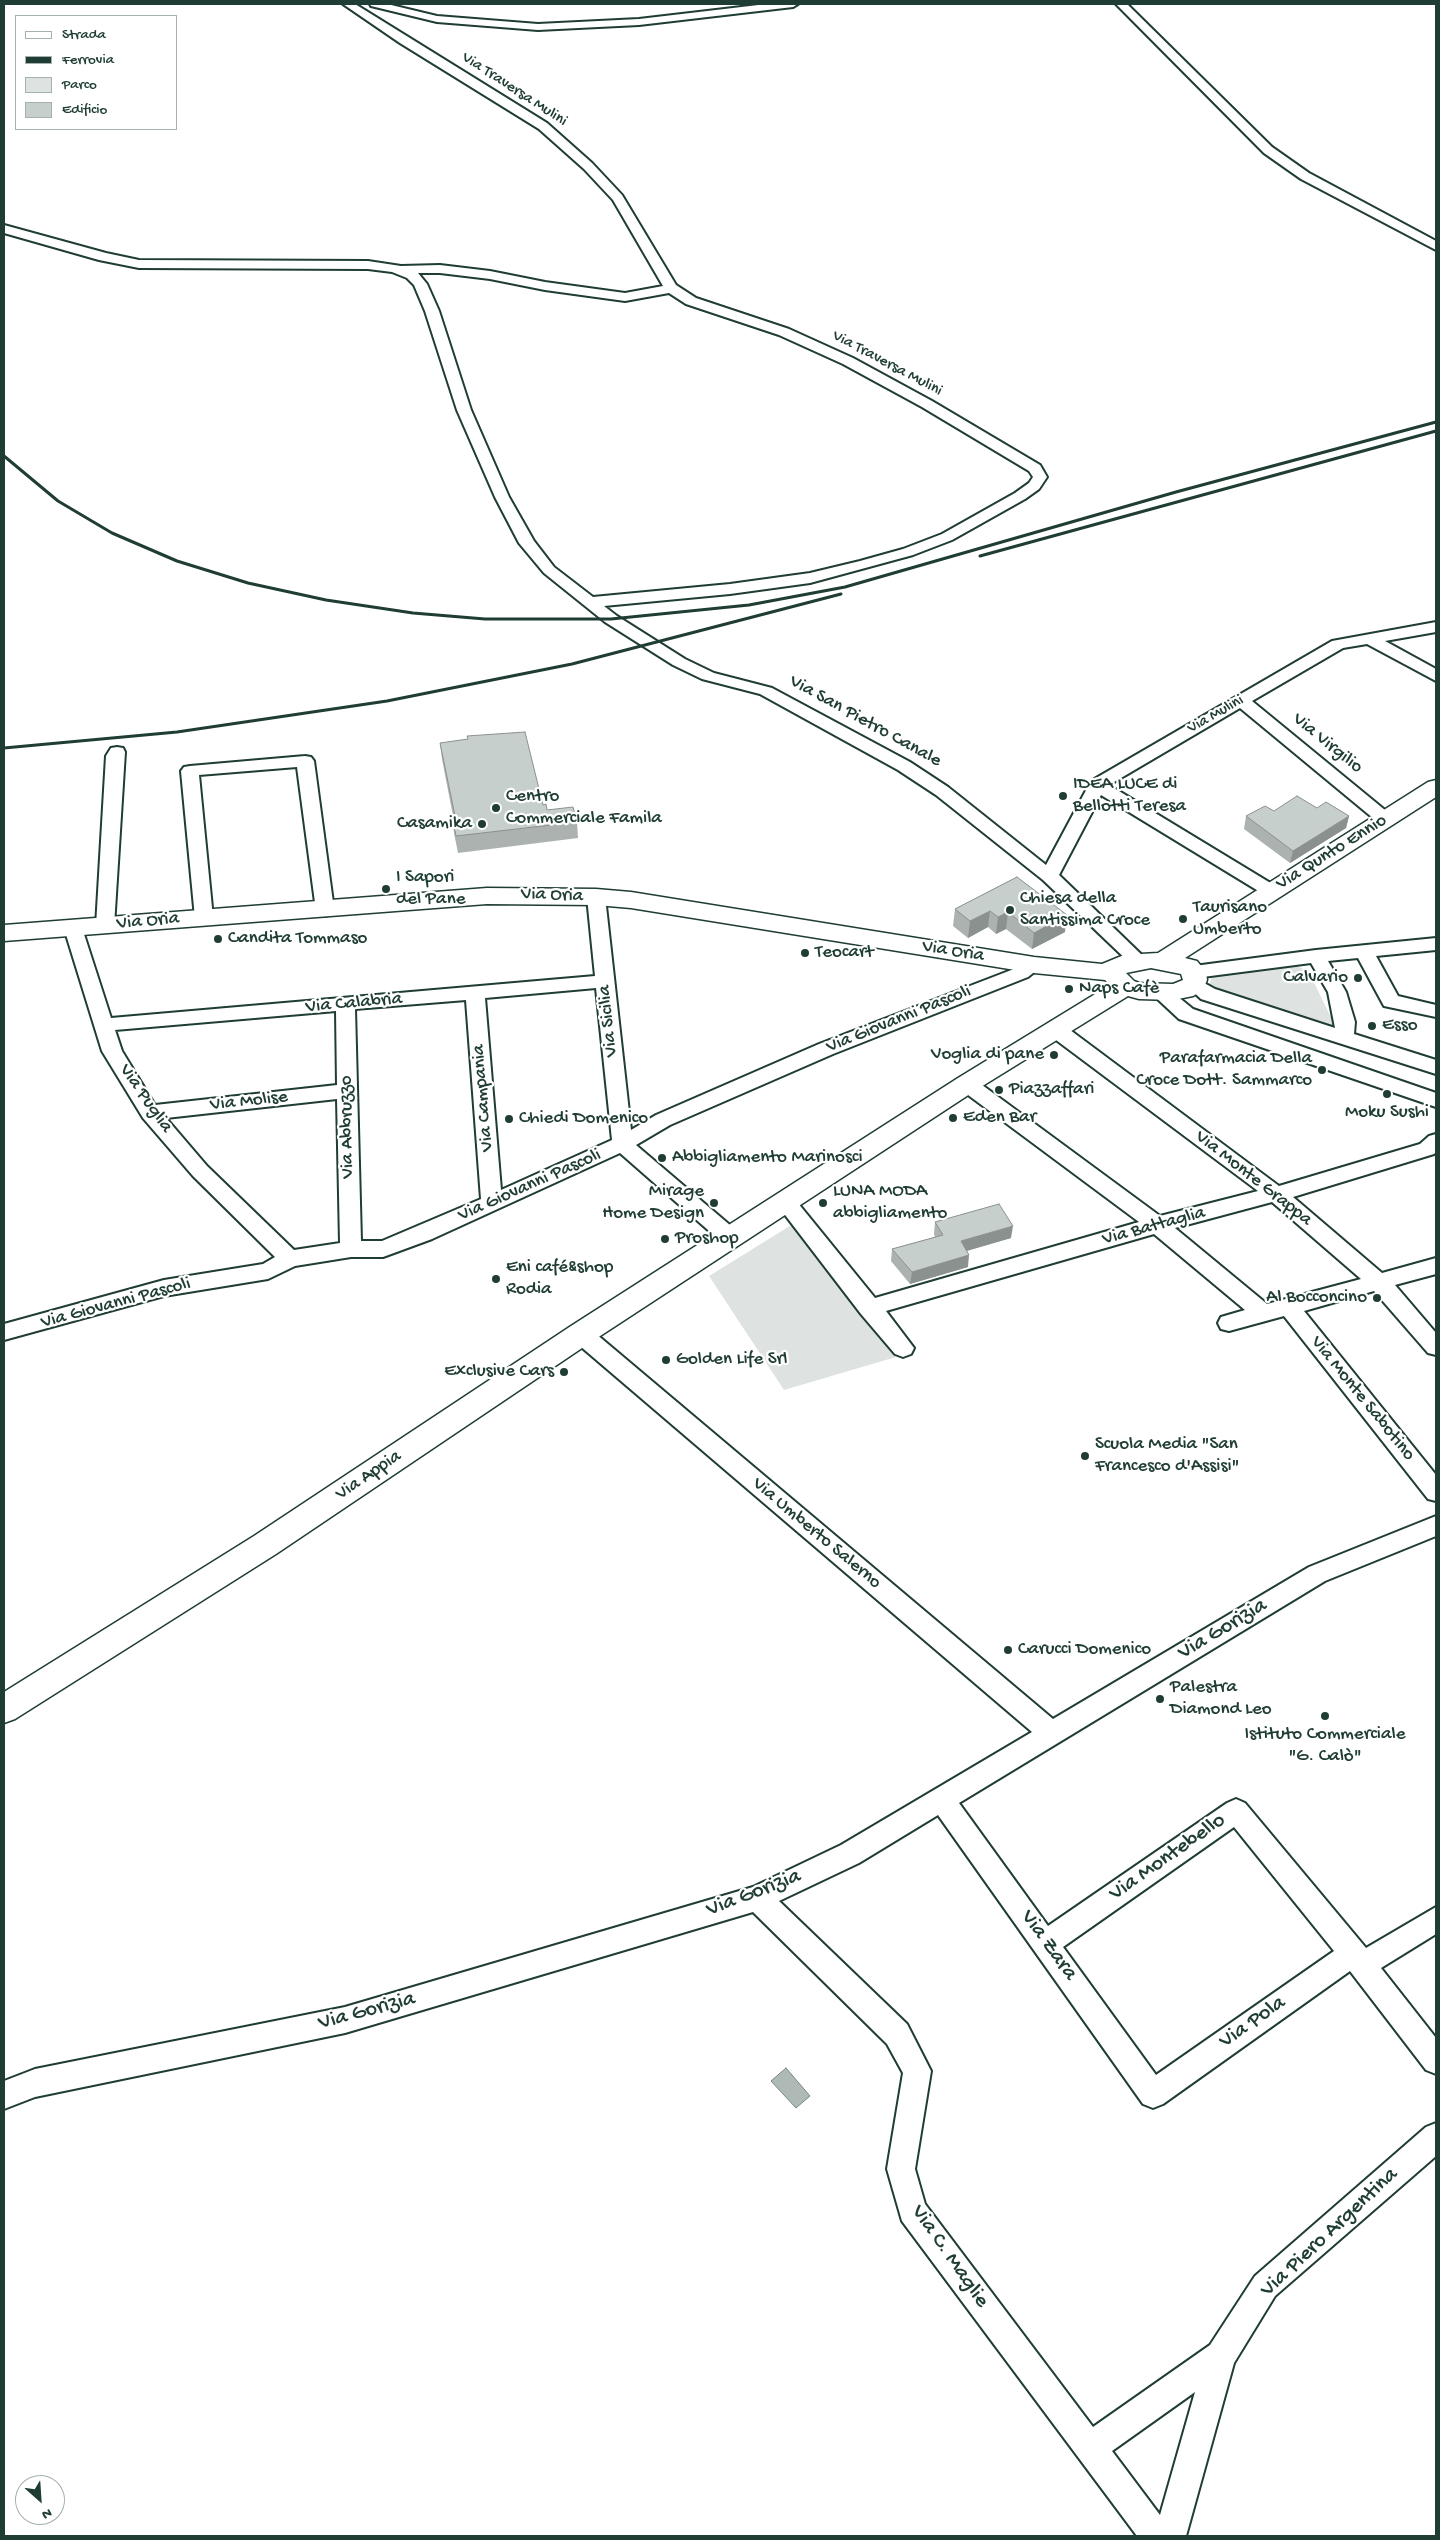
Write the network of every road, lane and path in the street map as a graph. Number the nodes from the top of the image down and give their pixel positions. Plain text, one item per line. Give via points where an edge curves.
1 (348, 4) edge
2 (375, 4) edge
3 (793, 4) edge
4 (1121, 4) edge
5 (4, 228) edge
6 (1436, 246) edge
7 (401, 270) junction
8 (671, 288) junction
9 (591, 602) junction
10 (1436, 627) edge
11 (1369, 638) junction
12 (1436, 676) edge
13 (1241, 701) junction
14 (117, 752) dead end
15 (1097, 785) junction
16 (1436, 787) edge
17 (1385, 819) junction
18 (1049, 876) junction
19 (1271, 891) junction
20 (596, 897) junction
21 (325, 910) junction
22 (204, 918) junction
23 (106, 926) junction
24 (73, 928) junction
25 (4, 933) edge
26 (1436, 944) edge
27 (1364, 952) junction
28 (1170, 956) junction
29 (1316, 956) junction
30 (1138, 960) junction
31 (1034, 965) junction
32 (1112, 976) junction
33 (1194, 978) junction
34 (605, 981) junction
35 (1159, 992) junction
36 (475, 994) junction
37 (345, 1004) junction
38 (1436, 1011) edge
39 (103, 1025) junction
40 (1055, 1030) junction
41 (1344, 1038) junction
42 (1436, 1067) edge
43 (967, 1084) junction
44 (348, 1091) junction
45 (1436, 1100) edge
46 (150, 1113) junction
47 (1436, 1141) edge
48 (622, 1144) junction
49 (1276, 1194) junction
50 (786, 1202) junction
51 (492, 1203) junction
52 (1158, 1225) junction
53 (731, 1238) junction
54 (351, 1249) junction
55 (290, 1259) junction
56 (1436, 1266) edge
57 (1379, 1282) junction
58 (1288, 1306) junction
59 (869, 1308) junction
60 (1263, 1313) junction
61 (1229, 1323) dead end
62 (4, 1332) edge
63 (581, 1334) junction
64 (1436, 1347) edge
65 (903, 1348) dead end
66 (1436, 1492) edge
67 (1436, 1526) edge
68 (4, 1709) edge
69 (1051, 1733) junction
70 (941, 1799) junction
71 (757, 1898) junction
72 (1436, 1919) edge
73 (1046, 1943) junction
74 (1358, 1959) junction
75 (1436, 2060) edge
76 (1153, 2094) joint
77 (4, 2095) edge
78 (1436, 2137) edge
79 (1221, 2356) junction
80 (1090, 2448) junction
81 (1156, 2536) edge
82 (1170, 2536) edge

1 - 8 street, Via Traversa Mulini via 543,126 618,198
2 - 3 street via 437,19 538,27 639,22
4 - 6 street via 1268,150 1305,176
5 - 7 street via 139,264 330,264
7 - 8 street via 440,269 625,296
7 - 9 street, Via San Pietro Canale via 415,278 423,290 464,410 521,533 549,570
8 - 9 street, Via Traversa Mulini via 691,300 784,332 848,361 1035,468 1040,477 1020,496 947,537 865,564 810,578 730,590
9 - 18 street, Via San Pietro Canale via 679,662 708,676 766,691 904,766 942,791
10 - 11 street, Via Mulini
11 - 12 street
11 - 13 street, Via Mulini via 1338,644
13 - 15 street, Via Mulini
13 - 17 street, Via Virgilio
14 - 23 street
15 - 18 street
15 - 19 street
16 - 17 main road, Via Qunto Ennio
17 - 19 main road, Via Qunto Ennio
18 - 30 street, Via San Pietro Canale
19 - 28 main road, Via Qunto Ennio
20 - 21 main road, Via Oria via 486,896
20 - 31 main road, Via Oria
20 - 34 street, Via Sicilia
21 - 22 main road, Via Oria
21 - 22 street via 305,761 190,771
22 - 23 main road, Via Oria
23 - 24 main road, Via Oria
24 - 25 main road, Via Oria
24 - 39 street, Via Puglia
26 - 27 street
27 - 29 street
27 - 38 street via 1391,1001
28 - 30 main road
28 - 33 main road
29 - 33 street
29 - 41 street via 1336,992 1345,1022
30 - 32 main road, Via Appia via 1124,963
31 - 32 main road, Via Oria
31 - 48 street, Via Giovanni Pascoli via 1021,973 826,1049 663,1120
32 - 35 main road, Via Oria
32 - 40 main road, Via Appia
33 - 35 main road, Via Oria via 1184,990
33 - 41 street via 1208,994
34 - 36 street, Via Calabria
34 - 48 street, Via Sicilia
35 - 45 street via 1186,1014
36 - 37 street, Via Calabria
36 - 51 street, Via Campania
37 - 39 street, Via Calabria
37 - 44 street, Via Abbruzzo
39 - 46 street, Via Puglia via 112,1051
40 - 43 main road, Via Appia
40 - 49 street, Via Monte Grappa
41 - 42 street
43 - 50 main road, Via Appia
43 - 52 street
44 - 46 street, Via Molise
44 - 54 street, Via Abbruzzo
46 - 55 street, Via Puglia via 200,1171
47 - 49 street, Via Battaglia via 1427,1149
48 - 51 street, Via Giovanni Pascoli
48 - 53 street
49 - 52 street, Via Battaglia
49 - 57 street, Via Monte Grappa
50 - 53 main road, Via Appia
50 - 59 street
51 - 54 street, Via Giovanni Pascoli via 383,1249
52 - 59 street, Via Battaglia
52 - 60 street
53 - 63 main road, Via Appia
54 - 55 street, Via Giovanni Pascoli
55 - 62 street, Via Giovanni Pascoli via 268,1271 164,1288
56 - 57 street
57 - 58 street
57 - 64 street, Via Monte Grappa
58 - 60 street
58 - 66 street, Via Monte Sabotino
59 - 65 street
60 - 61 street
63 - 68 main road, Via Appia via 265,1545
63 - 69 street, Via Umberto Salerno
67 - 69 street, Via Gorizia via 1317,1574
69 - 70 street, Via Gorizia
70 - 71 street, Via Gorizia via 850,1854
70 - 73 street, Via Zara
71 - 77 street, Via Gorizia via 345,2020 35,2083
71 - 80 street, Via C. Maglie via 896,2034 917,2071 901,2170 912,2211
72 - 74 street, Via Pola
73 - 74 street, Via Montebello via 1236,1811
73 - 76 street, Via Zara
74 - 75 street
74 - 76 street, Via Pola
78 - 79 street, Via Piero Argentina via 1265,2286
79 - 80 street
79 - 82 street, Via Piero Argentina
80 - 81 street, Via C. Maglie

